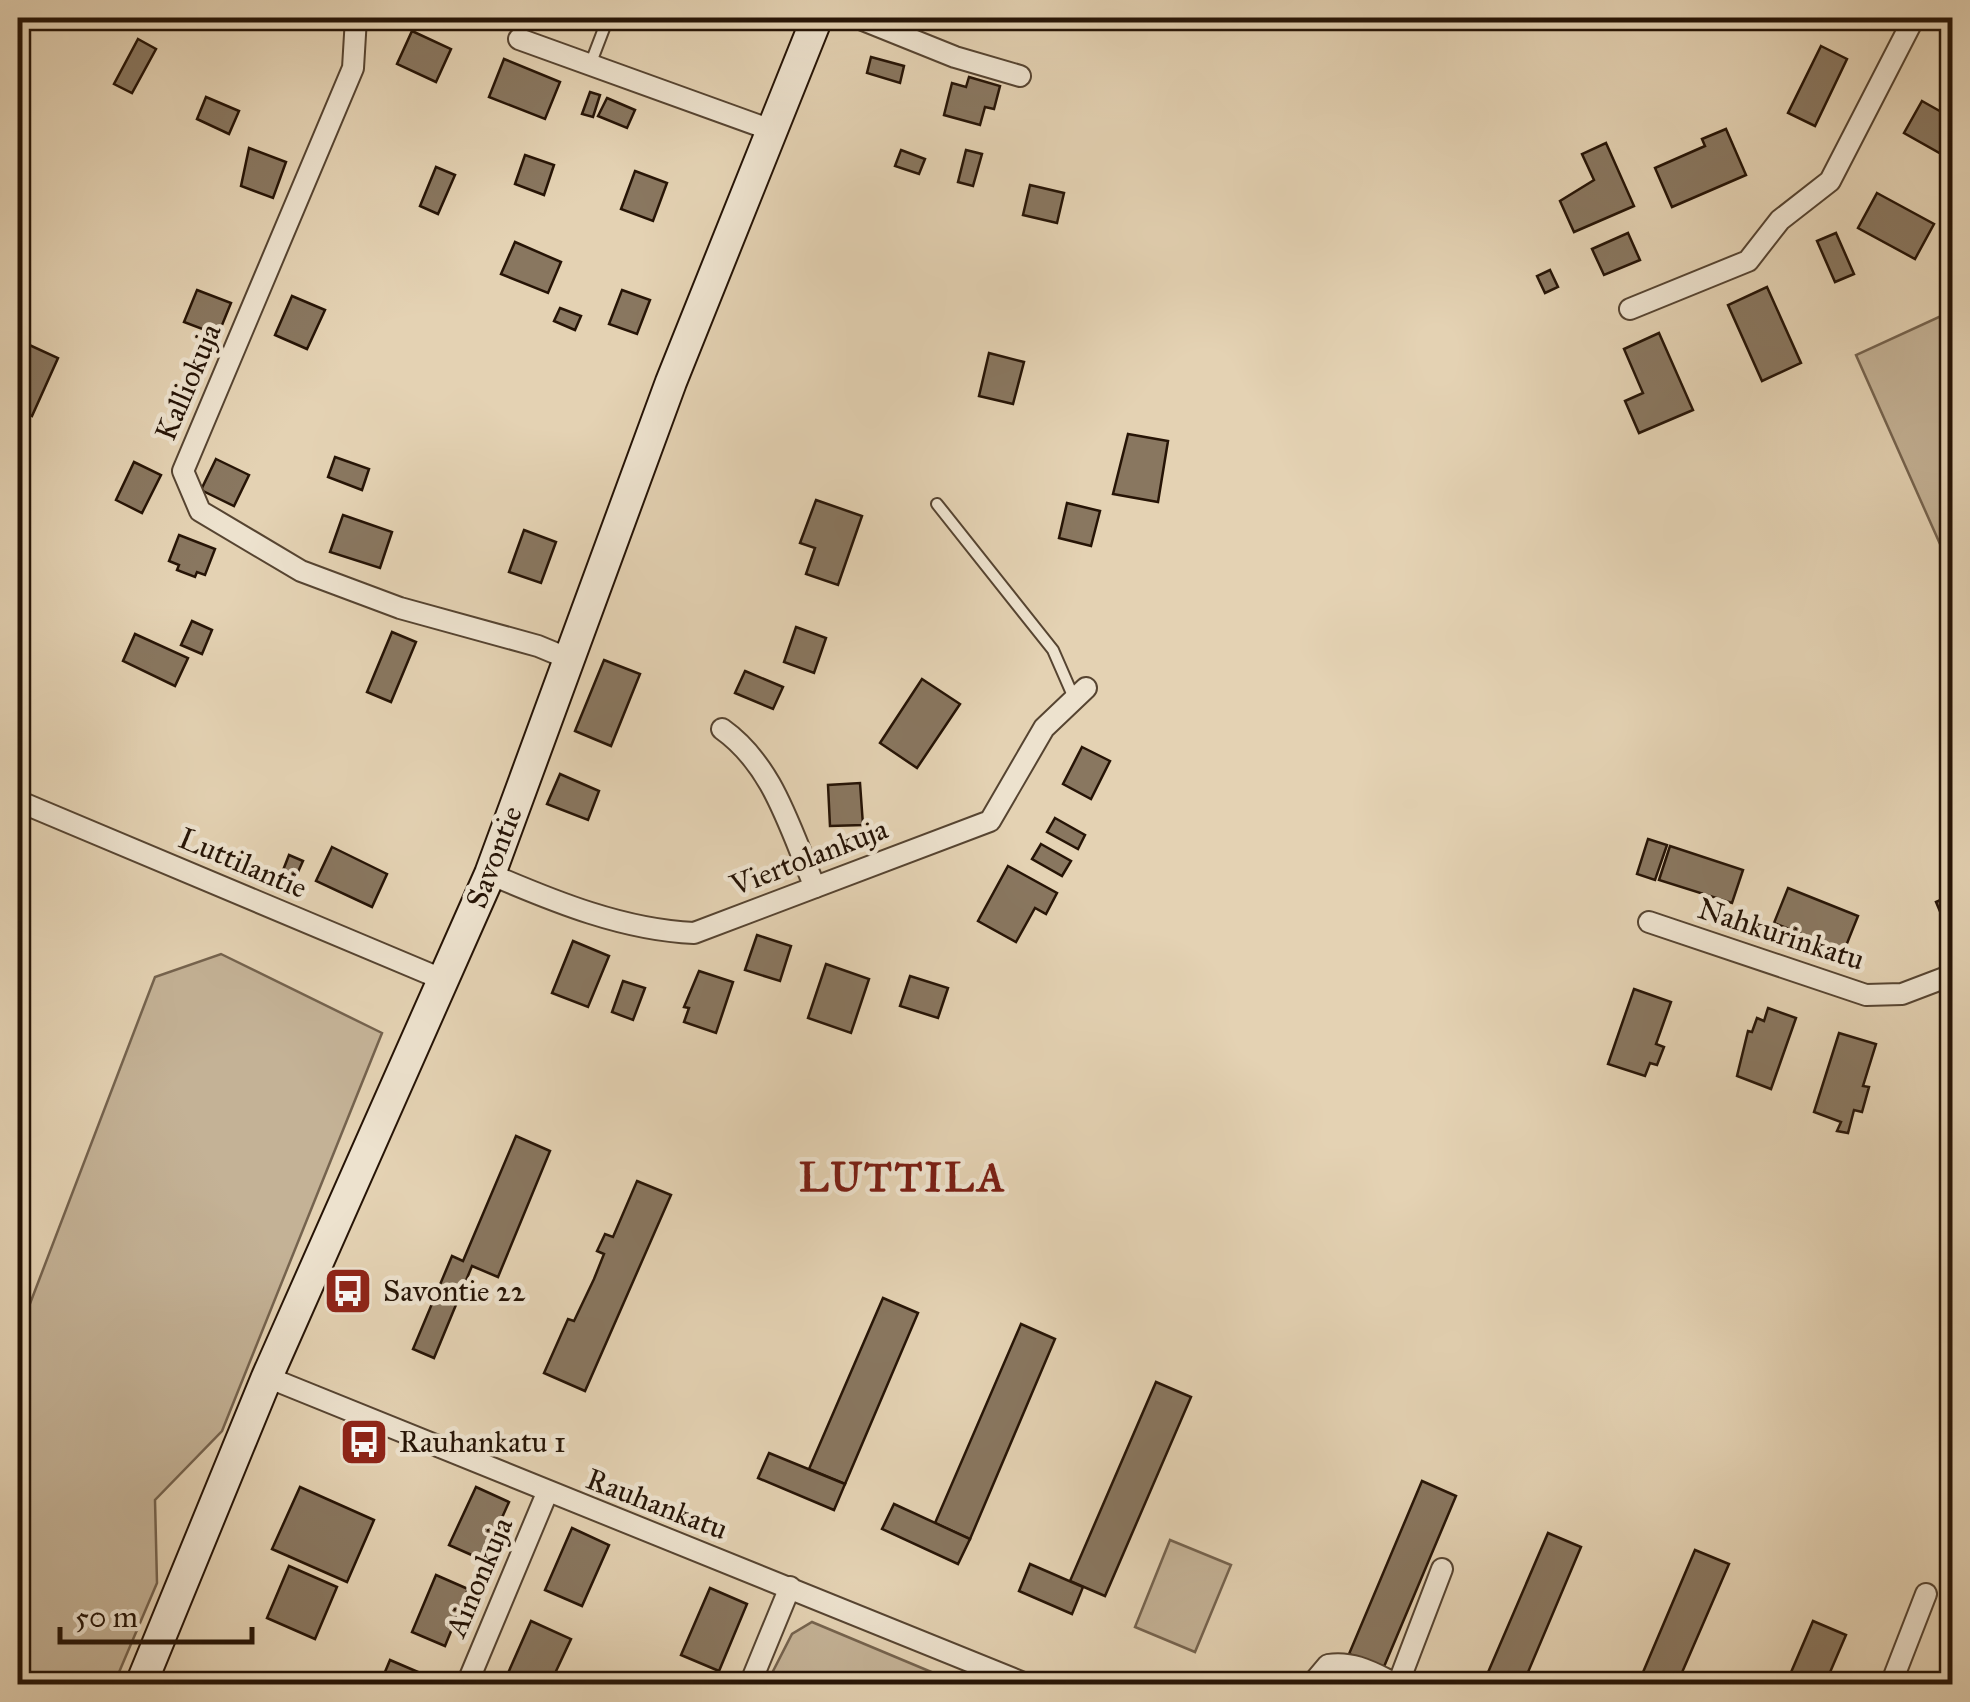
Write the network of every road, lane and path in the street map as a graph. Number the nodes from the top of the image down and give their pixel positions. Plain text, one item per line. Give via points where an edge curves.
1 (356, 18) edge
2 (608, 18) edge
3 (817, 18) edge
4 (858, 18) edge
5 (1914, 18) edge
6 (518, 39) dead end
7 (590, 65) junction
8 (1020, 76) dead end
9 (774, 131) junction
10 (1630, 309) dead end
11 (937, 504) dead end
12 (567, 658) junction
13 (1080, 694) joint
14 (722, 729) dead end
15 (18, 801) edge
16 (490, 874) junction
17 (814, 888) junction
18 (1649, 922) dead end
19 (1952, 975) edge
20 (444, 980) junction
21 (267, 1377) junction
22 (547, 1493) junction
23 (1442, 1569) dead end
24 (790, 1587) junction
25 (1926, 1594) dead end
26 (141, 1684) edge
27 (466, 1684) edge
28 (750, 1684) edge
29 (1026, 1684) edge
30 (1312, 1684) edge
31 (1397, 1684) edge
32 (1891, 1684) edge

1 - 12 street, Kalliokuja via 353,68 183,471 200,511 301,571
2 - 7 lane
3 - 9 street, Savontie
4 - 8 street
5 - 10 street via 1830,181 1780,220 1748,260
6 - 7 street
7 - 9 street
9 - 12 street, Savontie
11 - 13 lane
12 - 16 street, Savontie
13 - 17 street, Viertolankuja via 1044,728 990,821
14 - 17 street via 747,747 768,777
15 - 20 street, Luttilantie
16 - 17 street, Viertolankuja via 568,906 694,933
16 - 20 street, Savontie
18 - 19 street, Nahkurinkatu via 1866,995 1902,994
20 - 21 street, Savontie
21 - 22 street, Rauhankatu
21 - 26 street, Savontie
22 - 24 street, Rauhankatu
22 - 27 street, Ainonkuja
23 - 31 street
24 - 28 street
24 - 29 street, Rauhankatu
25 - 32 street
30 - 31 street via 1328,1665 1340,1663

